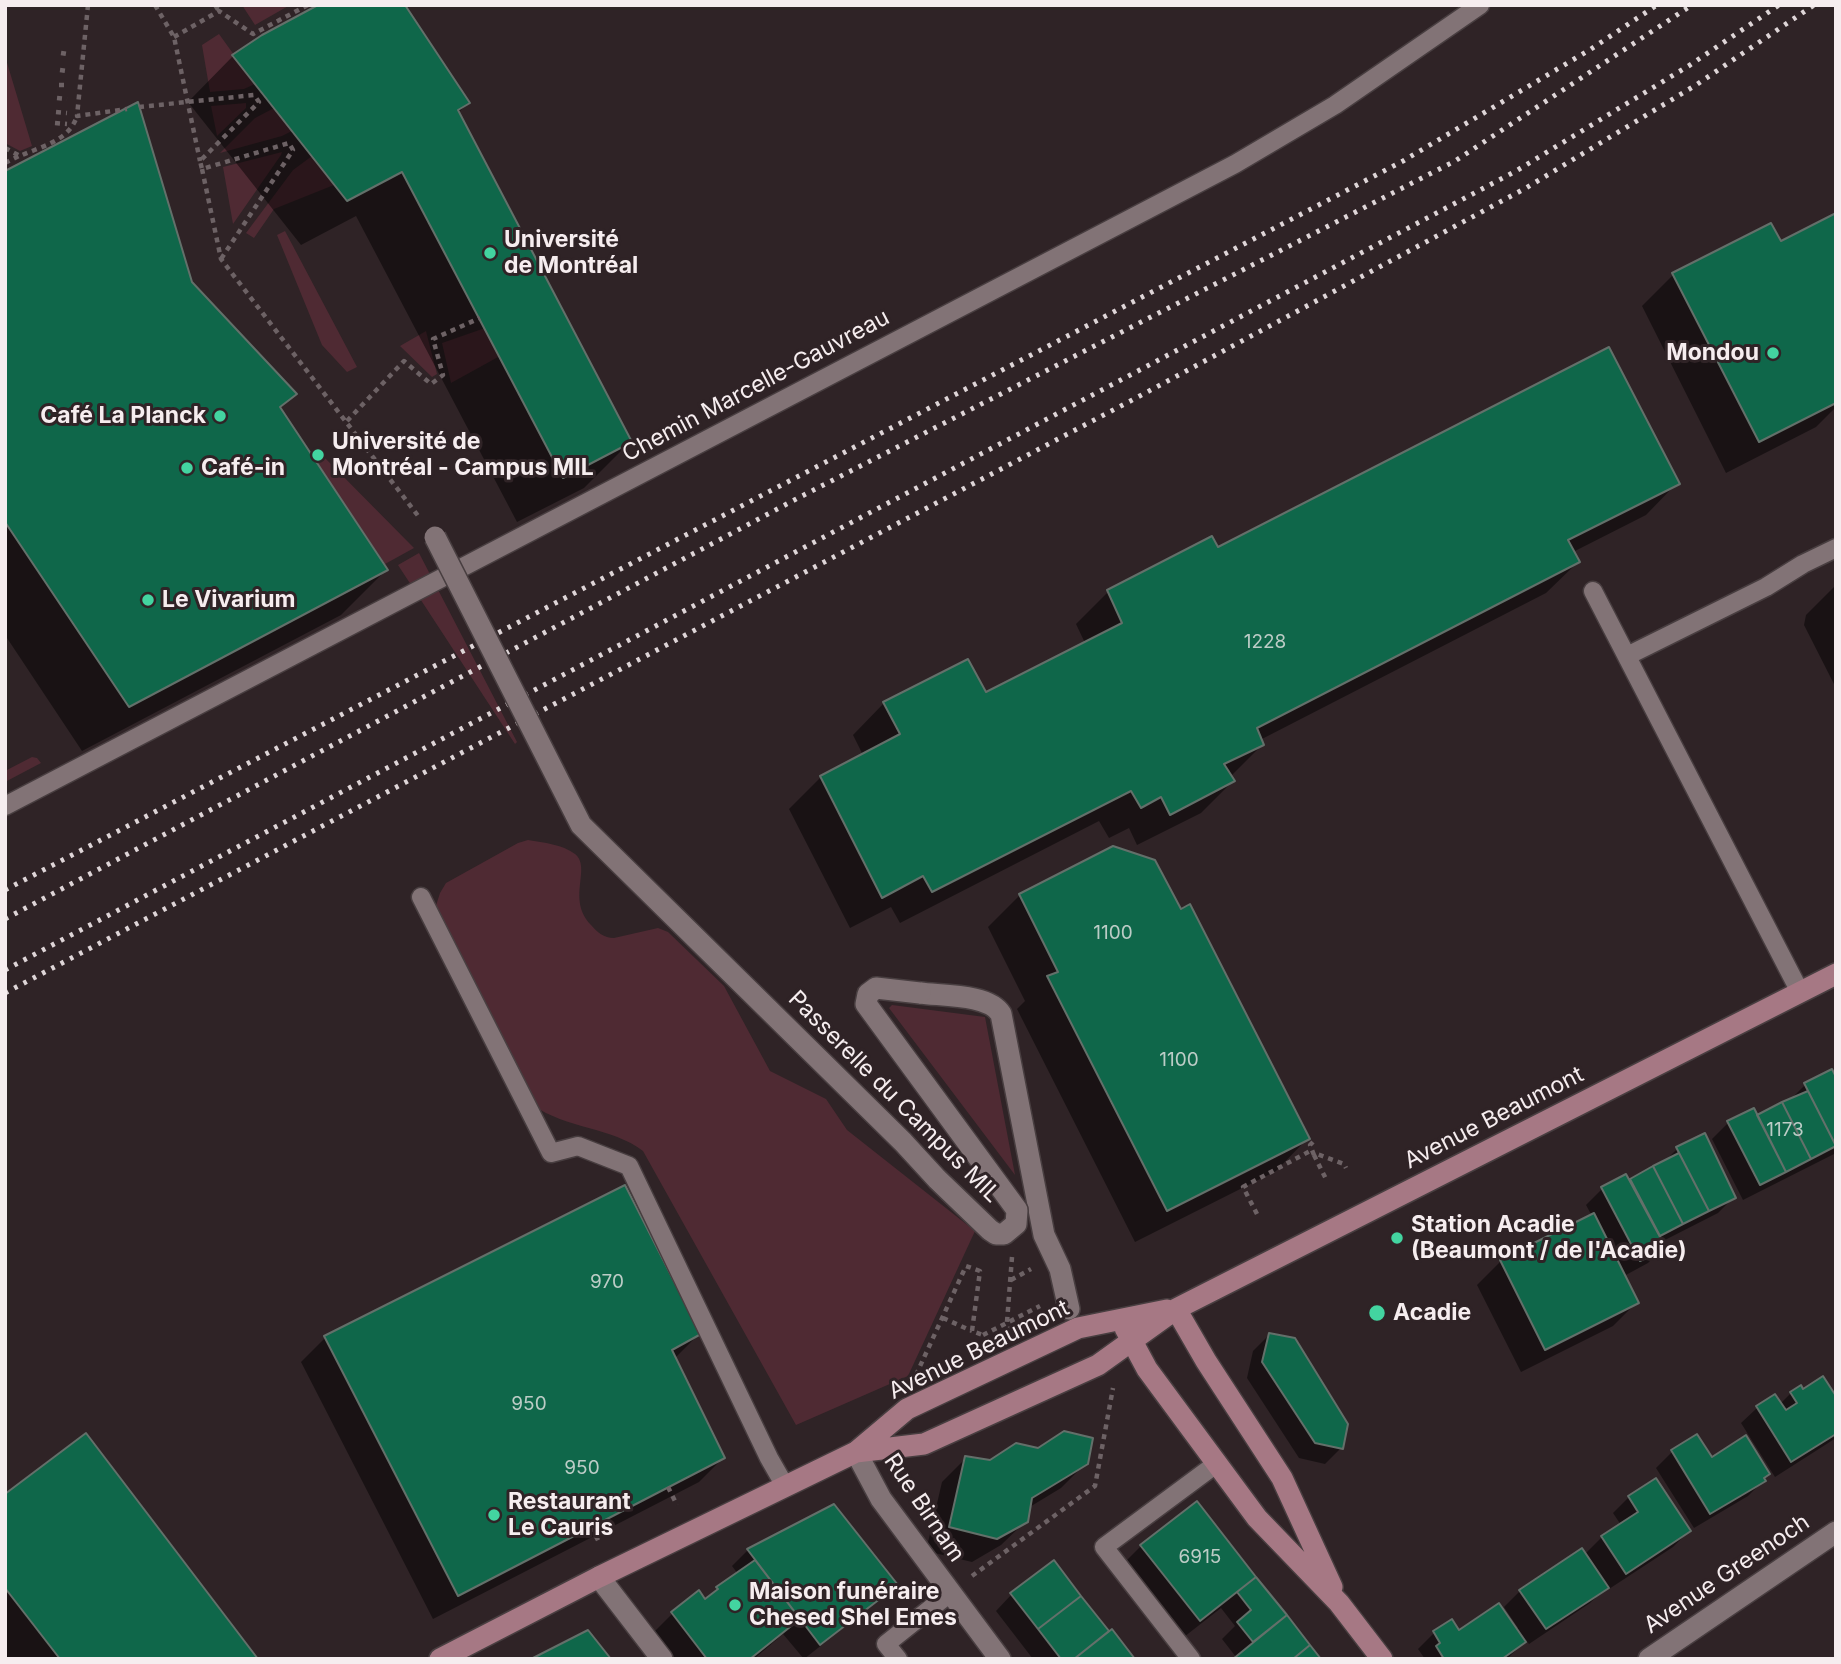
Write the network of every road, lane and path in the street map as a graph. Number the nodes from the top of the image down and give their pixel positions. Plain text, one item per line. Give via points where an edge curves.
1 (88, 5) edge
2 (155, 5) edge
3 (215, 5) edge
4 (1480, 5) edge
5 (304, 6) edge
6 (219, 11) junction
7 (174, 37) junction
8 (60, 70) dead end
9 (67, 71) dead end
10 (58, 85) dead end
11 (67, 85) dead end
12 (57, 99) dead end
13 (67, 99) dead end
14 (187, 101) junction
15 (139, 107) dead end
16 (127, 109) dead end
17 (56, 112) dead end
18 (67, 113) dead end
19 (77, 116) junction
20 (55, 123) dead end
21 (67, 124) dead end
22 (5, 148) edge
23 (20, 156) junction
24 (200, 161) junction
25 (5, 163) edge
26 (202, 169) junction
27 (220, 259) junction
28 (480, 318) dead end
29 (347, 421) junction
30 (435, 537) joint
31 (1836, 548) edge
32 (1593, 592) dead end
33 (1628, 656) junction
34 (5, 806) edge
35 (421, 897) dead end
36 (1836, 974) edge
37 (1800, 992) junction
38 (1313, 1142) dead end
39 (1313, 1153) junction
40 (1346, 1168) dead end
41 (1326, 1179) dead end
42 (1257, 1214) dead end
43 (1012, 1254) dead end
44 (1067, 1301) joint
45 (1176, 1309) junction
46 (943, 1318) junction
47 (1121, 1320) junction
48 (1007, 1322) junction
49 (972, 1331) junction
50 (983, 1335) junction
51 (1014, 1336) dead end
52 (1132, 1340) junction
53 (985, 1342) dead end
54 (915, 1377) dead end
55 (1113, 1386) dead end
56 (856, 1452) junction
57 (1216, 1464) junction
58 (785, 1486) junction
59 (668, 1487) dead end
60 (677, 1505) dead end
61 (591, 1527) dead end
62 (1836, 1532) edge
63 (600, 1544) dead end
64 (972, 1576) dead end
65 (599, 1577) junction
66 (950, 1593) junction
67 (1339, 1603) junction
68 (440, 1659) edge
69 (662, 1659) edge
70 (898, 1659) edge
71 (1000, 1659) edge
72 (1191, 1659) edge
73 (1382, 1659) edge
74 (1648, 1659) edge

1 - 19 path
2 - 7 path
3 - 6 path
4 - 34 lane, Chemin Marcelle-Gauvreau via 1335,105 1236,164
5 - 6 path via 253,34
6 - 7 path
7 - 14 path
8 - 9 path
10 - 11 path
12 - 13 path
14 - 15 path
14 - 24 path
14 - 24 path via 254,95 259,102
16 - 19 path
17 - 18 path
19 - 23 path via 74,126 57,141
20 - 21 path
22 - 23 path
23 - 25 path
24 - 26 path
26 - 27 path
26 - 27 path via 289,143 293,150
27 - 29 path
28 - 29 path via 433,339 443,375 431,384 404,361
29 - 30 path
30 - 44 street, Passerelle du Campus MIL, bridge via 580,825 996,1234 1004,1234 1016,1224 1017,1210 866,1004 868,994 876,988 989,1002 1001,1014 1044,1235 1060,1269
31 - 33 lane
32 - 33 lane
33 - 37 lane
35 - 58 lane via 551,1153 578,1146 629,1166
36 - 37 street, Avenue Beaumont
37 - 45 street, Avenue Beaumont
38 - 39 path
39 - 40 path
39 - 41 path
39 - 42 path via 1242,1187
43 - 48 path
44 - 48 path
45 - 47 street, Avenue Beaumont
45 - 52 street, Avenue Beaumont
45 - 67 street via 1282,1478
46 - 49 path
46 - 49 path via 966,1266 980,1271
46 - 54 path
47 - 52 street
47 - 56 street, Avenue Beaumont via 1079,1328 907,1409
48 - 50 path
48 - 51 path
49 - 50 path
50 - 53 path
52 - 56 street, Avenue Beaumont via 1098,1365 924,1444
52 - 57 street via 1147,1369
55 - 64 path via 1095,1486
56 - 58 street, Avenue Beaumont
56 - 66 street, Rue Birnam via 881,1499
57 - 67 street via 1257,1518
57 - 72 lane via 1104,1547
58 - 65 street, Avenue Beaumont
59 - 60 path
61 - 63 path
62 - 74 street, Avenue Greenoch
65 - 68 street, Avenue Beaumont
65 - 69 street
66 - 70 lane via 886,1644
66 - 71 street, Rue Birnam
67 - 73 street

